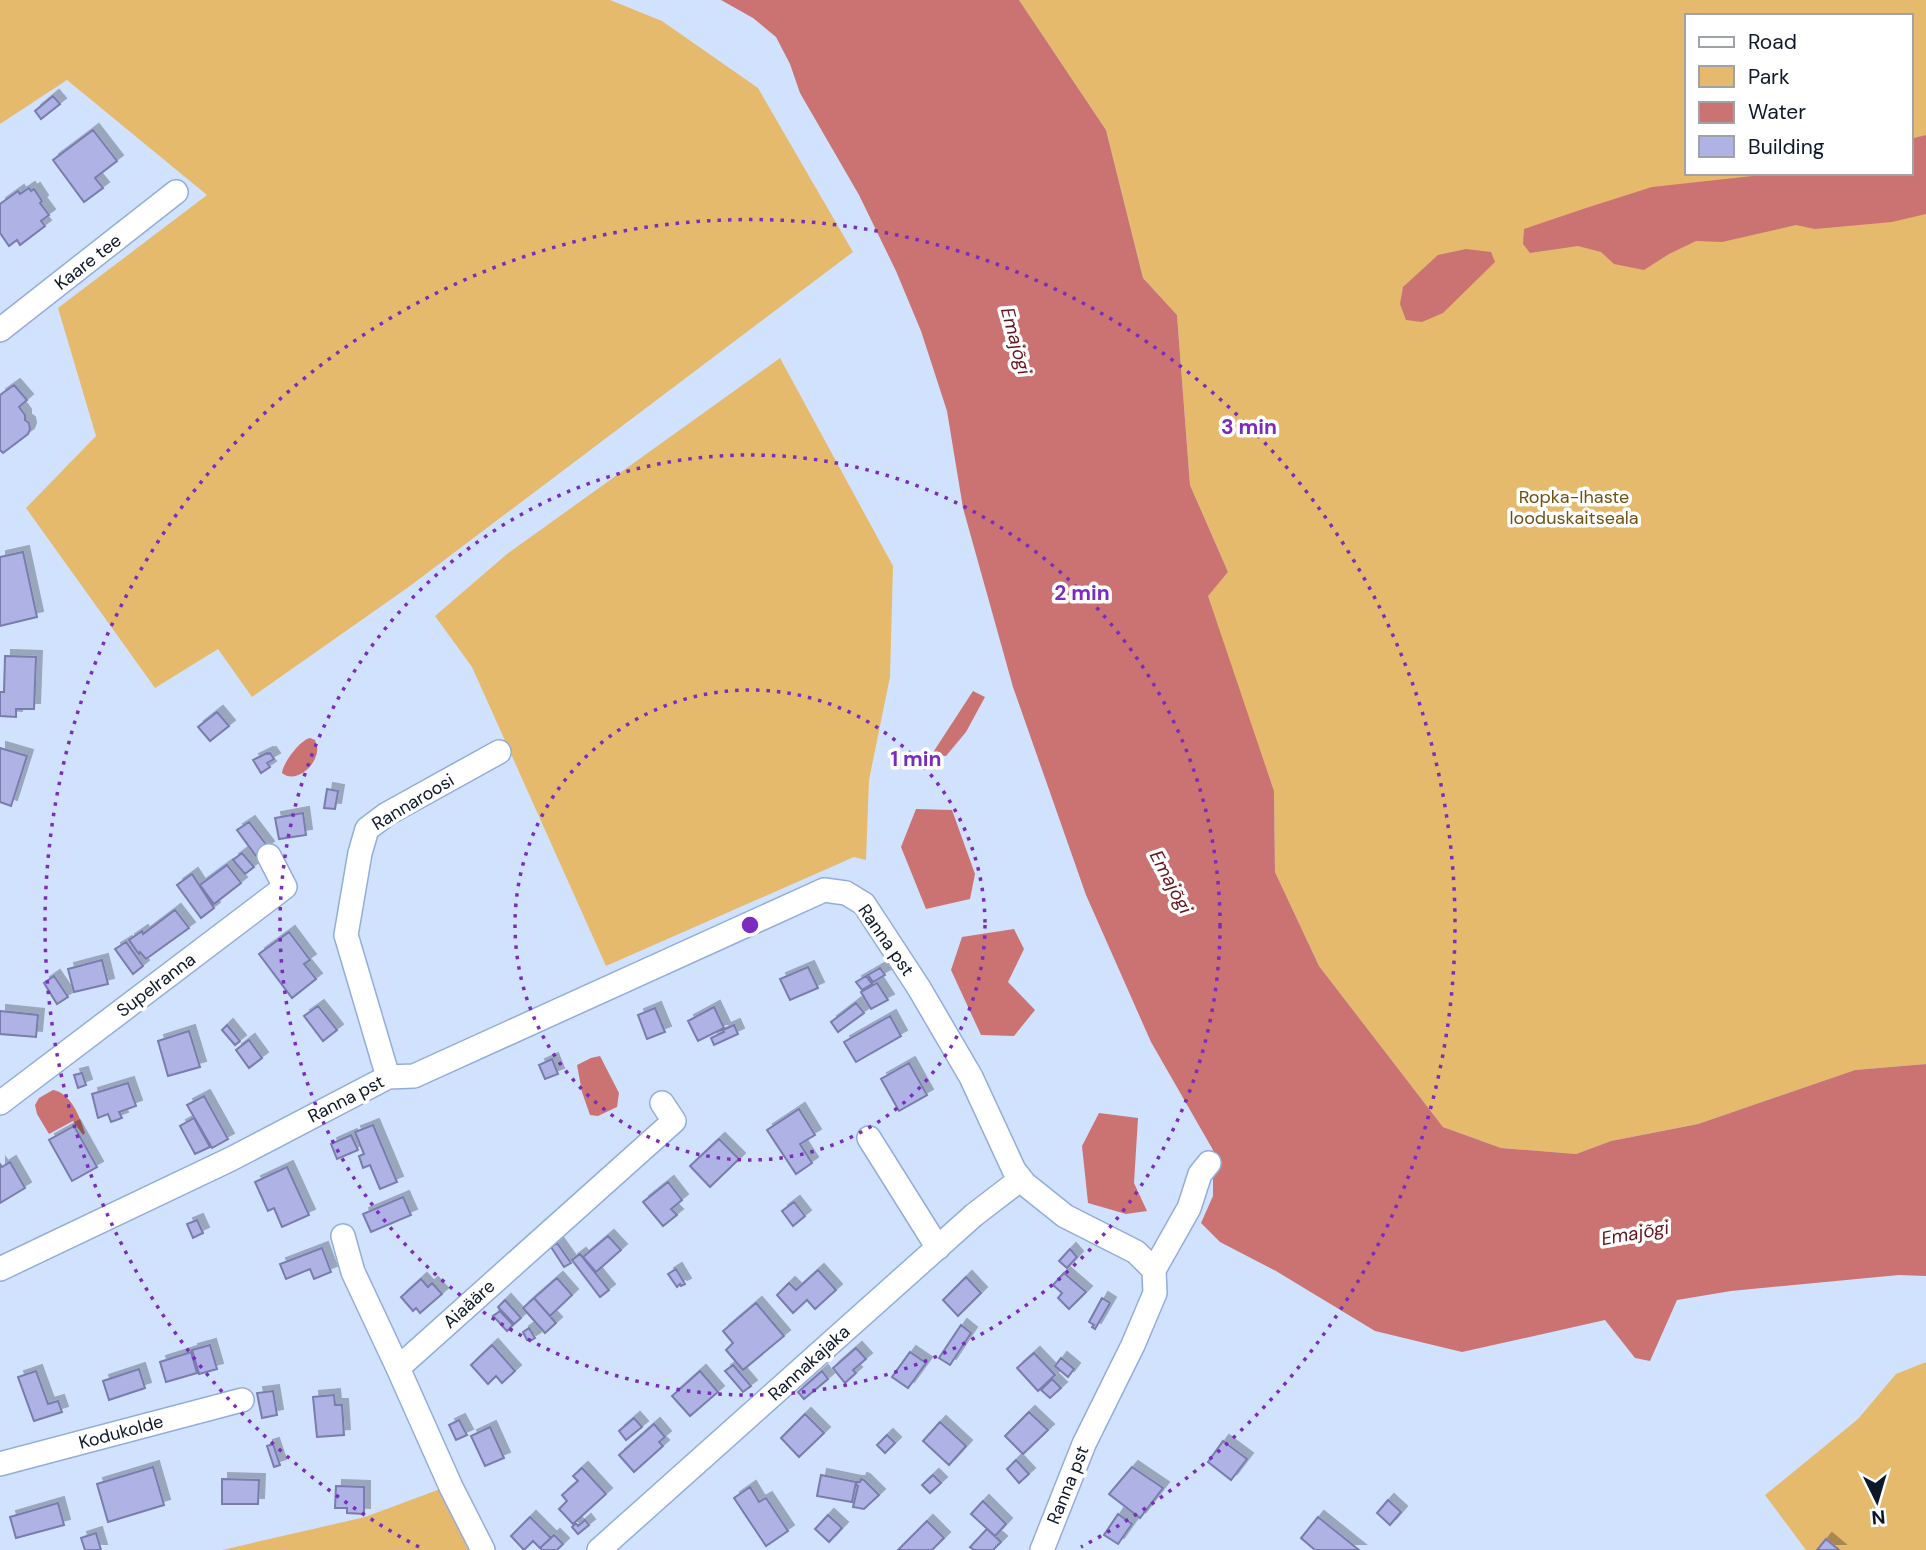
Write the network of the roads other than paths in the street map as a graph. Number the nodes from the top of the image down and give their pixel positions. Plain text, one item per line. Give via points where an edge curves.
1 (176, 192) dead end
2 (0, 330) edge
3 (499, 752) dead end
4 (269, 856) dead end
5 (388, 1077) junction
6 (0, 1103) edge
7 (662, 1103) dead end
8 (869, 1138) dead end
9 (1209, 1163) dead end
10 (1021, 1179) junction
11 (343, 1236) dead end
12 (938, 1248) junction
13 (0, 1269) edge
14 (1154, 1270) junction
15 (398, 1368) junction
16 (242, 1400) dead end
17 (0, 1464) edge
18 (483, 1550) edge
19 (600, 1550) edge
20 (1042, 1550) edge

1 - 2 street, Kaare tee
3 - 5 street, Rannaroosi via 367,829 346,935
4 - 6 street, Supelranna via 285,887
5 - 10 street, Ranna pst via 414,1076 824,890 846,893 864,904 919,988 971,1077
5 - 13 street, Ranna pst via 231,1159
7 - 15 street, Aiaääre via 674,1121
8 - 12 street
9 - 14 street
10 - 12 street, Rannakajaka
10 - 14 street, Ranna pst via 1065,1216 1136,1252
11 - 15 street via 353,1272
12 - 19 street, Rannakajaka
14 - 20 street, Ranna pst via 1155,1293 1084,1444
15 - 18 street
16 - 17 street, Kodukolde

